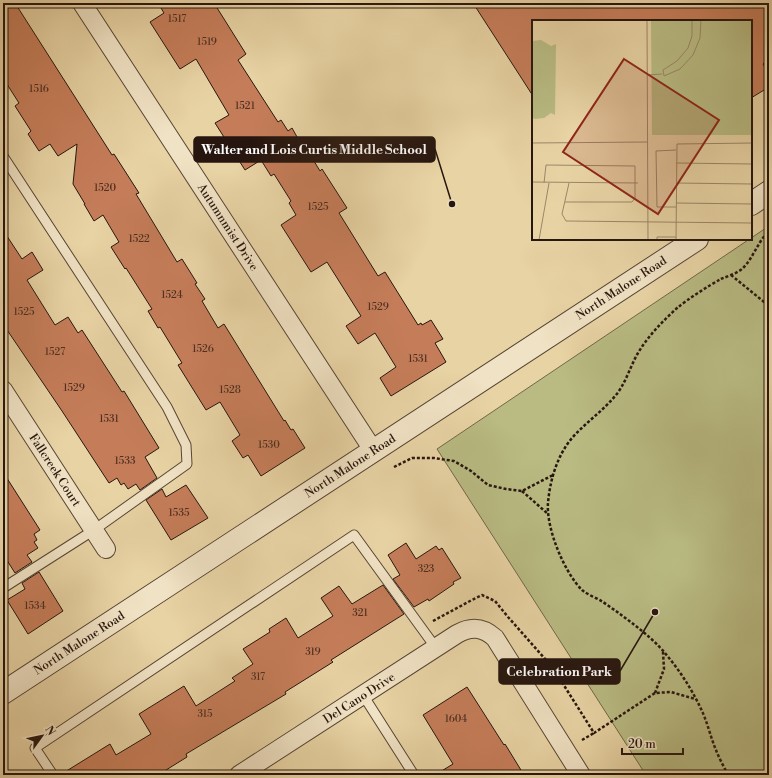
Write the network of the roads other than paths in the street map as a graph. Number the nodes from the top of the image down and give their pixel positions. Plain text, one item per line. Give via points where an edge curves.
1 (82, 3) edge
2 (3, 156) edge
3 (695, 240) edge
4 (3, 390) edge
5 (373, 450) junction
6 (94, 530) junction
7 (106, 549) dead end
8 (3, 588) edge
9 (436, 648) junction
10 (3, 693) edge
11 (363, 694) junction
12 (245, 774) edge
13 (53, 775) edge
14 (414, 775) edge
15 (581, 775) edge

1 - 5 street, Autumnmist Drive
2 - 6 lane via 167,407 186,445 187,464
3 - 5 street, North Malone Road
4 - 6 street, Fallcreek Court
5 - 10 street, North Malone Road
6 - 7 street, Fallcreek Court
6 - 8 lane
9 - 11 street, Del Cano Drive
9 - 13 lane via 354,535 35,748
9 - 15 street, Del Cano Drive via 464,630 472,628 489,632
11 - 12 street, Del Cano Drive
11 - 14 lane

